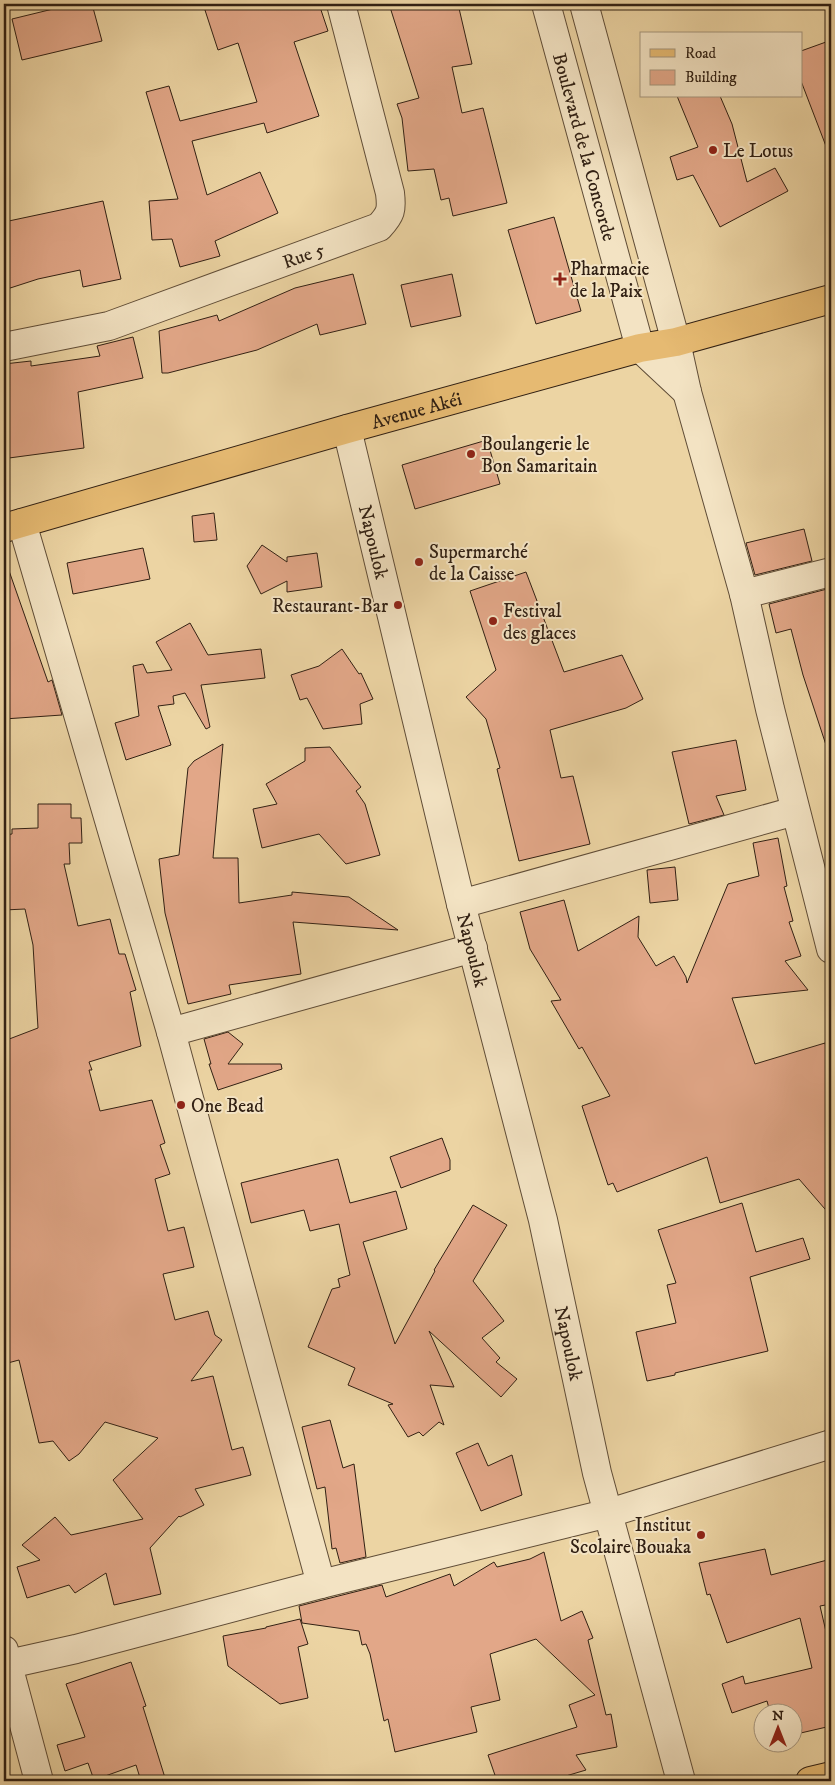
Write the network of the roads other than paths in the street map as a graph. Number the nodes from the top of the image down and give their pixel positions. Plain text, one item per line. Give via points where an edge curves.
1 (341, 4) edge
2 (546, 4) edge
3 (584, 4) edge
4 (831, 300) edge
5 (676, 342) junction
6 (4, 347) edge
7 (640, 348) junction
8 (687, 392) junction
9 (347, 429) junction
10 (13, 526) edge
11 (831, 572) edge
12 (744, 594) junction
13 (795, 811) junction
14 (461, 904) junction
15 (473, 948) junction
16 (831, 949) edge
17 (171, 1032) junction
18 (831, 1444) edge
19 (609, 1513) junction
20 (321, 1584) junction
21 (5, 1660) edge
22 (831, 1776) edge
23 (39, 1781) edge
24 (681, 1781) edge
25 (810, 1781) edge

1 - 6 street, Rue 5 via 390,193 392,207 379,227 109,326
2 - 7 street, Boulevard de la Concorde
3 - 5 street, Boulevard de la Concorde
4 - 5 main road, Avenue Akéi
5 - 7 main road, Avenue Akéi
5 - 8 street, Boulevard de la Concorde
7 - 8 street
7 - 9 main road, Avenue Akéi
8 - 12 street, Boulevard de la Concorde
9 - 10 main road, Avenue Akéi
9 - 14 street, Napoulok
10 - 17 street
11 - 12 street
12 - 13 street, Boulevard de la Concorde
13 - 14 street
13 - 16 street, Boulevard de la Concorde
14 - 15 street, Napoulok
15 - 17 street
15 - 19 street, Napoulok via 543,1220
17 - 20 street
18 - 19 street
19 - 20 street
19 - 24 street, Napoulok
20 - 21 street via 76,1649
21 - 23 street
22 - 25 main road

